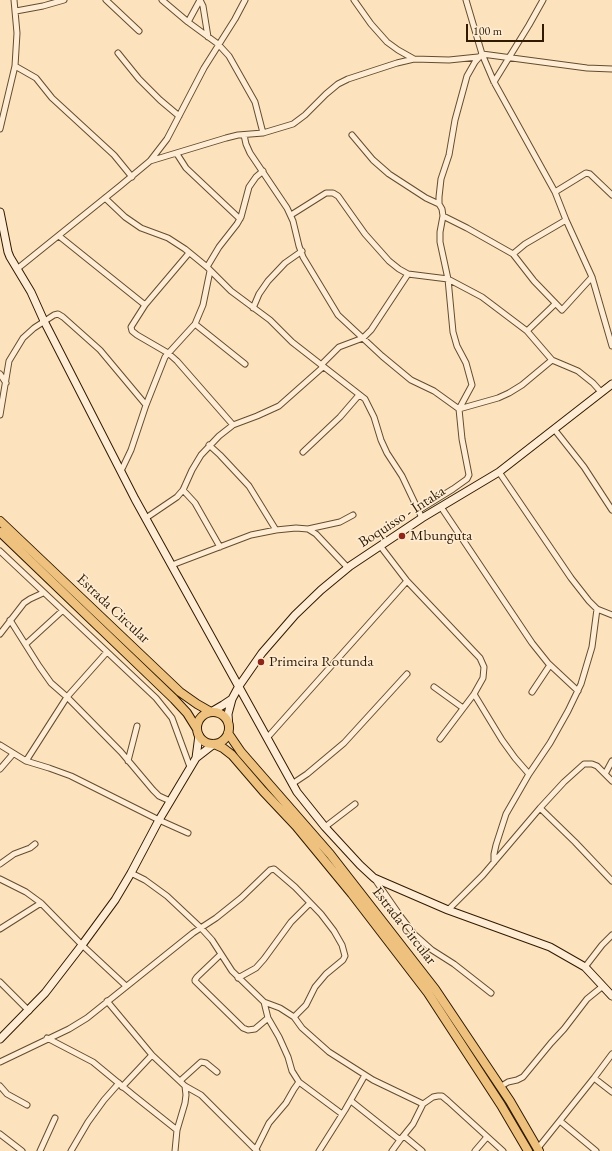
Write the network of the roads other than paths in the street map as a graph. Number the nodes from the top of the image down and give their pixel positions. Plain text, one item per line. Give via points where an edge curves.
1 (14, 0) edge
2 (64, 0) edge
3 (106, 0) edge
4 (162, 0) edge
5 (200, 0) edge
6 (245, 0) edge
7 (466, 0) edge
8 (543, 0) edge
9 (355, 1) edge
10 (16, 12) junction
11 (188, 22) junction
12 (139, 31) dead end
13 (208, 37) junction
14 (218, 44) junction
15 (399, 51) junction
16 (118, 53) dead end
17 (480, 55) junction
18 (509, 58) junction
19 (414, 59) junction
20 (397, 63) junction
21 (15, 66) junction
22 (612, 69) edge
23 (494, 82) junction
24 (179, 116) junction
25 (0, 129) edge
26 (263, 133) junction
27 (244, 135) junction
28 (352, 135) dead end
29 (177, 154) junction
30 (150, 161) junction
31 (263, 171) junction
32 (132, 177) junction
33 (556, 192) junction
34 (612, 195) edge
35 (105, 198) junction
36 (439, 204) junction
37 (0, 212) edge
38 (291, 215) junction
39 (443, 216) junction
40 (240, 219) junction
41 (566, 220) junction
42 (59, 236) junction
43 (302, 251) junction
44 (189, 253) junction
45 (513, 254) junction
46 (17, 269) junction
47 (209, 269) junction
48 (408, 274) junction
49 (592, 277) junction
50 (448, 279) junction
51 (555, 304) junction
52 (145, 305) junction
53 (253, 308) junction
54 (44, 321) junction
55 (195, 324) junction
56 (527, 331) junction
57 (363, 338) junction
58 (612, 346) edge
59 (168, 353) junction
60 (552, 360) junction
61 (245, 364) dead end
62 (322, 366) junction
63 (0, 374) edge
64 (6, 382) junction
65 (612, 384) edge
66 (601, 392) junction
67 (359, 395) junction
68 (146, 405) junction
69 (459, 409) junction
70 (0, 414) edge
71 (233, 425) junction
72 (554, 429) junction
73 (210, 445) junction
74 (303, 452) dead end
75 (121, 471) junction
76 (499, 472) junction
77 (183, 490) junction
78 (440, 507) junction
79 (419, 510) junction
80 (612, 510) edge
81 (353, 515) dead end
82 (146, 518) junction
83 (422, 518) junction
84 (0, 521) edge
85 (308, 529) junction
86 (276, 530) junction
87 (0, 532) edge
88 (381, 546) junction
89 (220, 547) junction
90 (0, 551) edge
91 (172, 565) junction
92 (348, 568) junction
93 (407, 581) junction
94 (43, 593) junction
95 (597, 609) junction
96 (62, 611) junction
97 (612, 614) edge
98 (10, 620) junction
99 (0, 634) edge
100 (26, 644) junction
101 (106, 652) junction
102 (550, 665) junction
103 (407, 674) dead end
104 (239, 686) junction
105 (434, 687) dead end
106 (578, 691) junction
107 (532, 692) dead end
108 (474, 694) junction
109 (67, 697) junction
110 (232, 699) junction
111 (463, 708) junction
112 (211, 712) junction
113 (137, 726) dead end
114 (228, 730) junction
115 (198, 732) junction
116 (267, 738) junction
117 (440, 739) dead end
118 (214, 744) junction
119 (0, 745) edge
120 (13, 754) junction
121 (196, 758) junction
122 (26, 761) junction
123 (128, 761) junction
124 (612, 761) edge
125 (190, 767) junction
126 (0, 770) edge
127 (529, 774) junction
128 (605, 774) junction
129 (612, 781) edge
130 (292, 784) junction
131 (170, 802) junction
132 (355, 804) dead end
133 (540, 808) junction
134 (159, 820) junction
135 (325, 827) junction
136 (188, 833) dead end
137 (36, 844) dead end
138 (494, 862) junction
139 (0, 864) edge
140 (131, 873) junction
141 (374, 878) junction
142 (0, 879) edge
143 (612, 881) edge
144 (310, 902) junction
145 (41, 904) junction
146 (448, 910) junction
147 (201, 928) junction
148 (0, 929) edge
149 (612, 935) edge
150 (82, 945) junction
151 (220, 955) junction
152 (584, 967) junction
153 (238, 978) junction
154 (0, 982) edge
155 (126, 986) junction
156 (602, 986) junction
157 (491, 993) dead end
158 (612, 996) edge
159 (107, 1001) junction
160 (264, 1002) junction
161 (29, 1011) junction
162 (294, 1017) junction
163 (268, 1018) junction
164 (47, 1038) junction
165 (0, 1039) edge
166 (612, 1054) edge
167 (152, 1055) junction
168 (0, 1062) edge
169 (216, 1072) dead end
170 (365, 1075) junction
171 (594, 1078) junction
172 (180, 1082) junction
173 (299, 1082) junction
174 (120, 1085) junction
175 (0, 1086) edge
176 (185, 1086) junction
177 (500, 1087) junction
178 (612, 1092) edge
179 (351, 1101) junction
180 (424, 1104) junction
181 (27, 1105) dead end
182 (342, 1114) junction
183 (55, 1118) dead end
184 (560, 1121) junction
185 (177, 1130) junction
186 (1, 1137) edge
187 (487, 1137) junction
188 (402, 1138) junction
189 (538, 1149) edge
190 (257, 1150) edge
191 (22, 1151) edge
192 (40, 1151) edge
193 (71, 1151) edge
194 (175, 1151) edge
195 (319, 1151) edge
196 (392, 1151) edge
197 (422, 1151) edge
198 (475, 1151) edge
199 (503, 1151) edge
200 (528, 1151) edge
201 (596, 1151) edge

1 - 10 street
2 - 10 street
3 - 12 street
4 - 11 street
5 - 11 street
5 - 13 street
6 - 14 street
7 - 17 street
8 - 18 street
9 - 15 street via 380,34
10 - 21 street
11 - 13 street
13 - 14 street
14 - 24 street
14 - 26 street via 229,56 253,97
15 - 19 street
15 - 20 street
16 - 24 street via 139,79
17 - 18 street
17 - 19 street via 449,60
17 - 23 street
17 - 36 street via 467,76 441,179
18 - 22 street
18 - 23 street
19 - 20 street
20 - 26 street via 338,84 292,124
21 - 25 street
21 - 32 street via 36,78 52,98 114,155
23 - 33 street
24 - 30 street via 168,139
26 - 27 street
27 - 29 street via 226,138
27 - 31 street via 250,153
28 - 36 street via 389,174
29 - 30 street
29 - 40 street via 186,168
30 - 32 street
31 - 38 street
31 - 40 street via 249,187
32 - 35 street
33 - 34 street via 586,173
33 - 41 street
35 - 42 street
35 - 44 street via 141,228 168,238
36 - 39 street
37 - 46 street via 8,252
38 - 43 street
38 - 48 street via 326,193 333,193 390,262
39 - 45 street
39 - 50 street via 440,242
40 - 47 street via 219,247
41 - 45 street
41 - 49 street
42 - 46 street
42 - 52 street
43 - 53 street via 285,263 268,281
43 - 57 street via 338,315
44 - 47 street
44 - 52 street
45 - 51 street
46 - 54 street
47 - 53 street
47 - 55 street via 203,305
48 - 50 street
48 - 57 street
49 - 51 street via 564,309 561,310
49 - 58 street
50 - 56 street via 482,297
50 - 69 street via 453,332 472,385
51 - 56 street
52 - 59 street via 132,324 132,331
53 - 62 street
54 - 64 street via 19,344 9,361
54 - 68 street via 58,314 64,317 100,350
54 - 75 street
55 - 59 street
55 - 61 street
56 - 60 street
57 - 62 street via 339,347
57 - 69 street via 411,380 434,391
59 - 68 street via 161,364
59 - 71 street
60 - 66 street via 578,371
60 - 69 street via 509,393
62 - 67 street
62 - 71 street via 279,406
63 - 64 street
64 - 70 street
65 - 66 street, Boquisso - Intaka
66 - 72 street, Boquisso - Intaka
67 - 74 street
67 - 79 street via 369,406 387,453
68 - 75 street
69 - 79 street via 469,475 453,489
71 - 73 street
72 - 76 street, Boquisso - Intaka
72 - 80 street via 584,467
73 - 77 street via 196,463
73 - 86 street via 249,486
75 - 82 street
76 - 78 street, Boquisso - Intaka
76 - 95 street via 571,578
77 - 82 street via 173,501
77 - 89 street via 195,503
78 - 83 street, Boquisso - Intaka
78 - 102 street via 532,643
79 - 83 street
81 - 85 street via 340,522
82 - 91 street
83 - 88 street, Boquisso - Intaka
84 - 112 main road, Estrada Circular via 180,692
85 - 86 street
85 - 92 street via 316,534
86 - 89 street via 251,535
87 - 115 main road, Estrada Circular via 174,699 187,713
88 - 92 street, Boquisso - Intaka
88 - 93 street
89 - 91 street
90 - 94 street
91 - 104 street
92 - 104 street, Boquisso - Intaka via 296,615 262,653
93 - 108 street via 480,658 484,672
93 - 116 street
94 - 96 street
94 - 98 street via 24,603
95 - 97 street
95 - 106 street via 592,647
96 - 100 street
96 - 101 street
98 - 99 street
98 - 100 street
100 - 109 street via 51,683
101 - 109 street
101 - 125 street via 156,698 172,718
102 - 106 street
102 - 107 street
103 - 130 street via 344,743
104 - 110 street, Boquisso - Intaka
104 - 116 street
105 - 111 street
106 - 127 street via 550,743
108 - 111 street
108 - 127 street via 502,740
109 - 122 street
109 - 123 street
110 - 112 street
110 - 114 street via 228,714
111 - 117 street
112 - 114 main road, Estrada Circular via 222,715 228,723
112 - 115 main road via 200,720
113 - 123 street
114 - 118 main road via 221,742
114 - 177 main road, Estrada Circular via 240,752 330,854 431,983
115 - 118 main road, Estrada Circular via 205,742
115 - 121 street
116 - 130 street
118 - 121 street
118 - 200 main road, Estrada Circular via 232,755 296,826 352,894 428,993
119 - 120 street
120 - 122 street
120 - 126 street
121 - 125 street
122 - 134 street via 71,776
123 - 131 street via 159,796
124 - 128 street
125 - 131 street
127 - 138 street via 506,814 496,845
128 - 129 street
128 - 133 street via 597,766 584,764
130 - 135 street
131 - 134 street
132 - 135 street
133 - 138 street
133 - 143 street
134 - 136 street
134 - 140 street
135 - 141 street
137 - 139 street
138 - 146 street
140 - 147 street via 167,896
140 - 150 street
141 - 146 street
141 - 157 street via 414,934
142 - 145 street via 26,892
144 - 147 street via 274,869
144 - 153 street via 291,922 256,968
144 - 162 street via 334,931 345,956 322,978 306,1005
145 - 148 street
145 - 150 street
146 - 152 street via 550,947
147 - 151 street via 212,940
147 - 155 street
149 - 152 street
150 - 155 street
150 - 161 street
151 - 153 street
151 - 163 street via 195,981 243,1028 255,1029
152 - 156 street
153 - 160 street
154 - 161 street
155 - 159 street
156 - 158 street
156 - 177 street via 587,999 523,1077
159 - 164 street via 87,1018
159 - 167 street
160 - 162 street
160 - 163 street
161 - 165 street
162 - 170 street via 302,1028 329,1052
163 - 173 street
164 - 168 street
164 - 174 street via 93,1062
166 - 171 street
167 - 172 street
167 - 174 street
169 - 172 street via 201,1062
170 - 179 street
170 - 180 street via 393,1091
171 - 178 street
171 - 184 street
172 - 176 street
173 - 182 street
173 - 190 street via 266,1128
174 - 185 street
174 - 193 street via 104,1100
175 - 181 street via 7,1094
176 - 185 street via 185,1103
176 - 190 street via 201,1095
177 - 189 main road, Estrada Circular
179 - 182 street
179 - 188 street
180 - 187 street via 433,1097 442,1096
180 - 188 street
182 - 195 street
183 - 192 street
184 - 189 street
184 - 201 street
185 - 194 street
186 - 191 street
187 - 198 street
187 - 199 street
188 - 196 street
188 - 197 street

